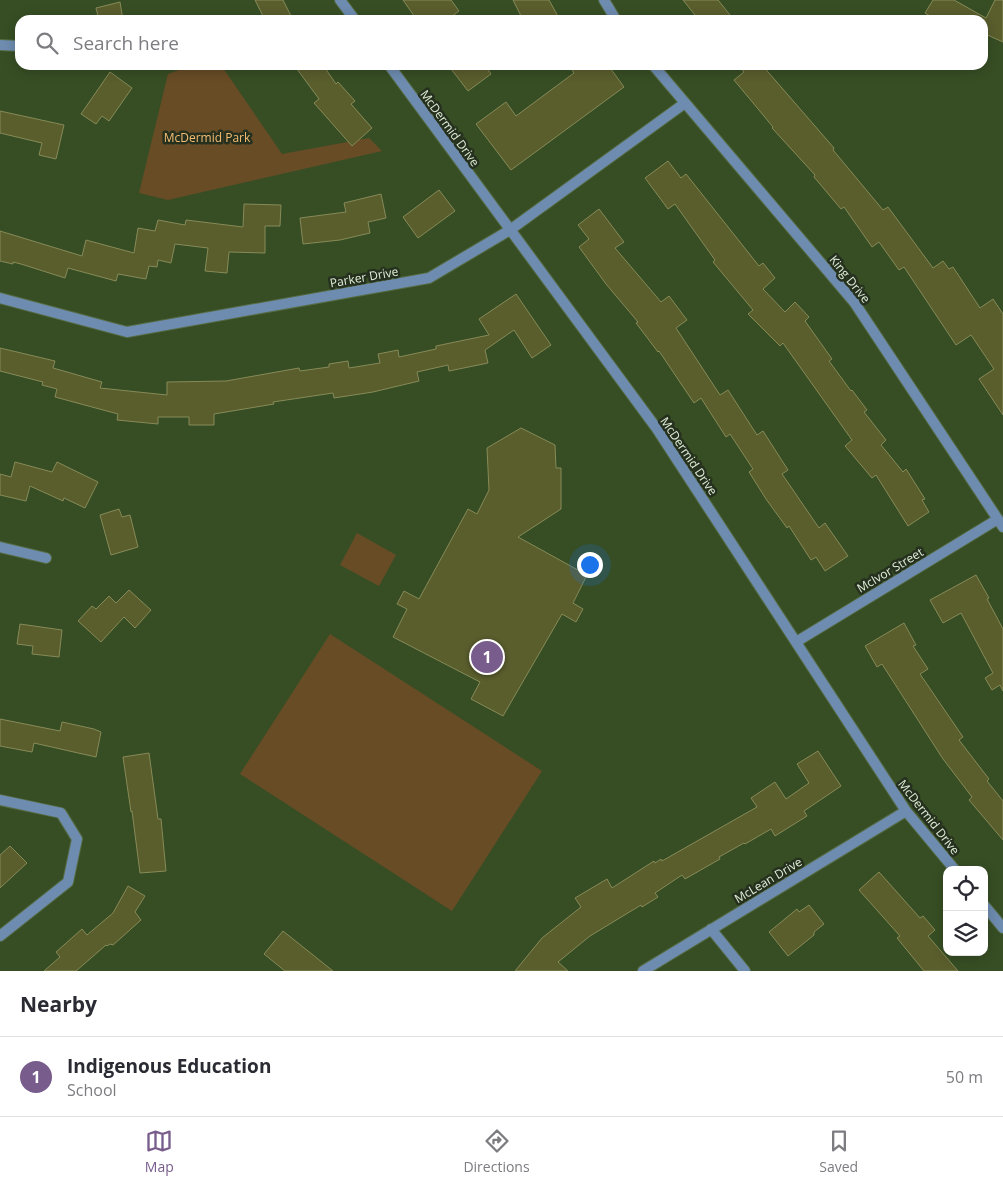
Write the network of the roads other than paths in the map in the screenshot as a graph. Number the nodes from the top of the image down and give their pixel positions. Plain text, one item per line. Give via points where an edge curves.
1 (340, 0) edge
2 (604, 0) edge
3 (351, 15) edge
4 (613, 15) edge
5 (0, 45) edge
6 (15, 46) edge
7 (392, 70) edge
8 (657, 70) edge
9 (685, 103) junction
10 (510, 230) junction
11 (0, 298) edge
12 (1000, 523) edge
13 (0, 547) edge
14 (46, 558) dead end
15 (796, 642) junction
16 (0, 800) edge
17 (906, 811) junction
18 (952, 866) edge
19 (988, 910) edge
20 (1003, 928) edge
21 (710, 929) junction
22 (0, 936) edge
23 (643, 971) edge
24 (745, 971) edge

1 - 3 street
2 - 4 street
5 - 6 street
7 - 10 street, McDermid Drive
8 - 9 street, King Drive
9 - 10 street, Parker Drive
9 - 12 street, King Drive via 854,302
10 - 11 street, Parker Drive via 428,278 127,332
10 - 15 street, McDermid Drive via 657,428
12 - 15 street, McIvor Street
13 - 14 street
15 - 17 street, McDermid Drive
16 - 22 street via 61,813 77,839 68,882
17 - 18 street, McDermid Drive
17 - 21 street, McLean Drive
19 - 20 street
21 - 23 street, McLean Drive
21 - 24 street

